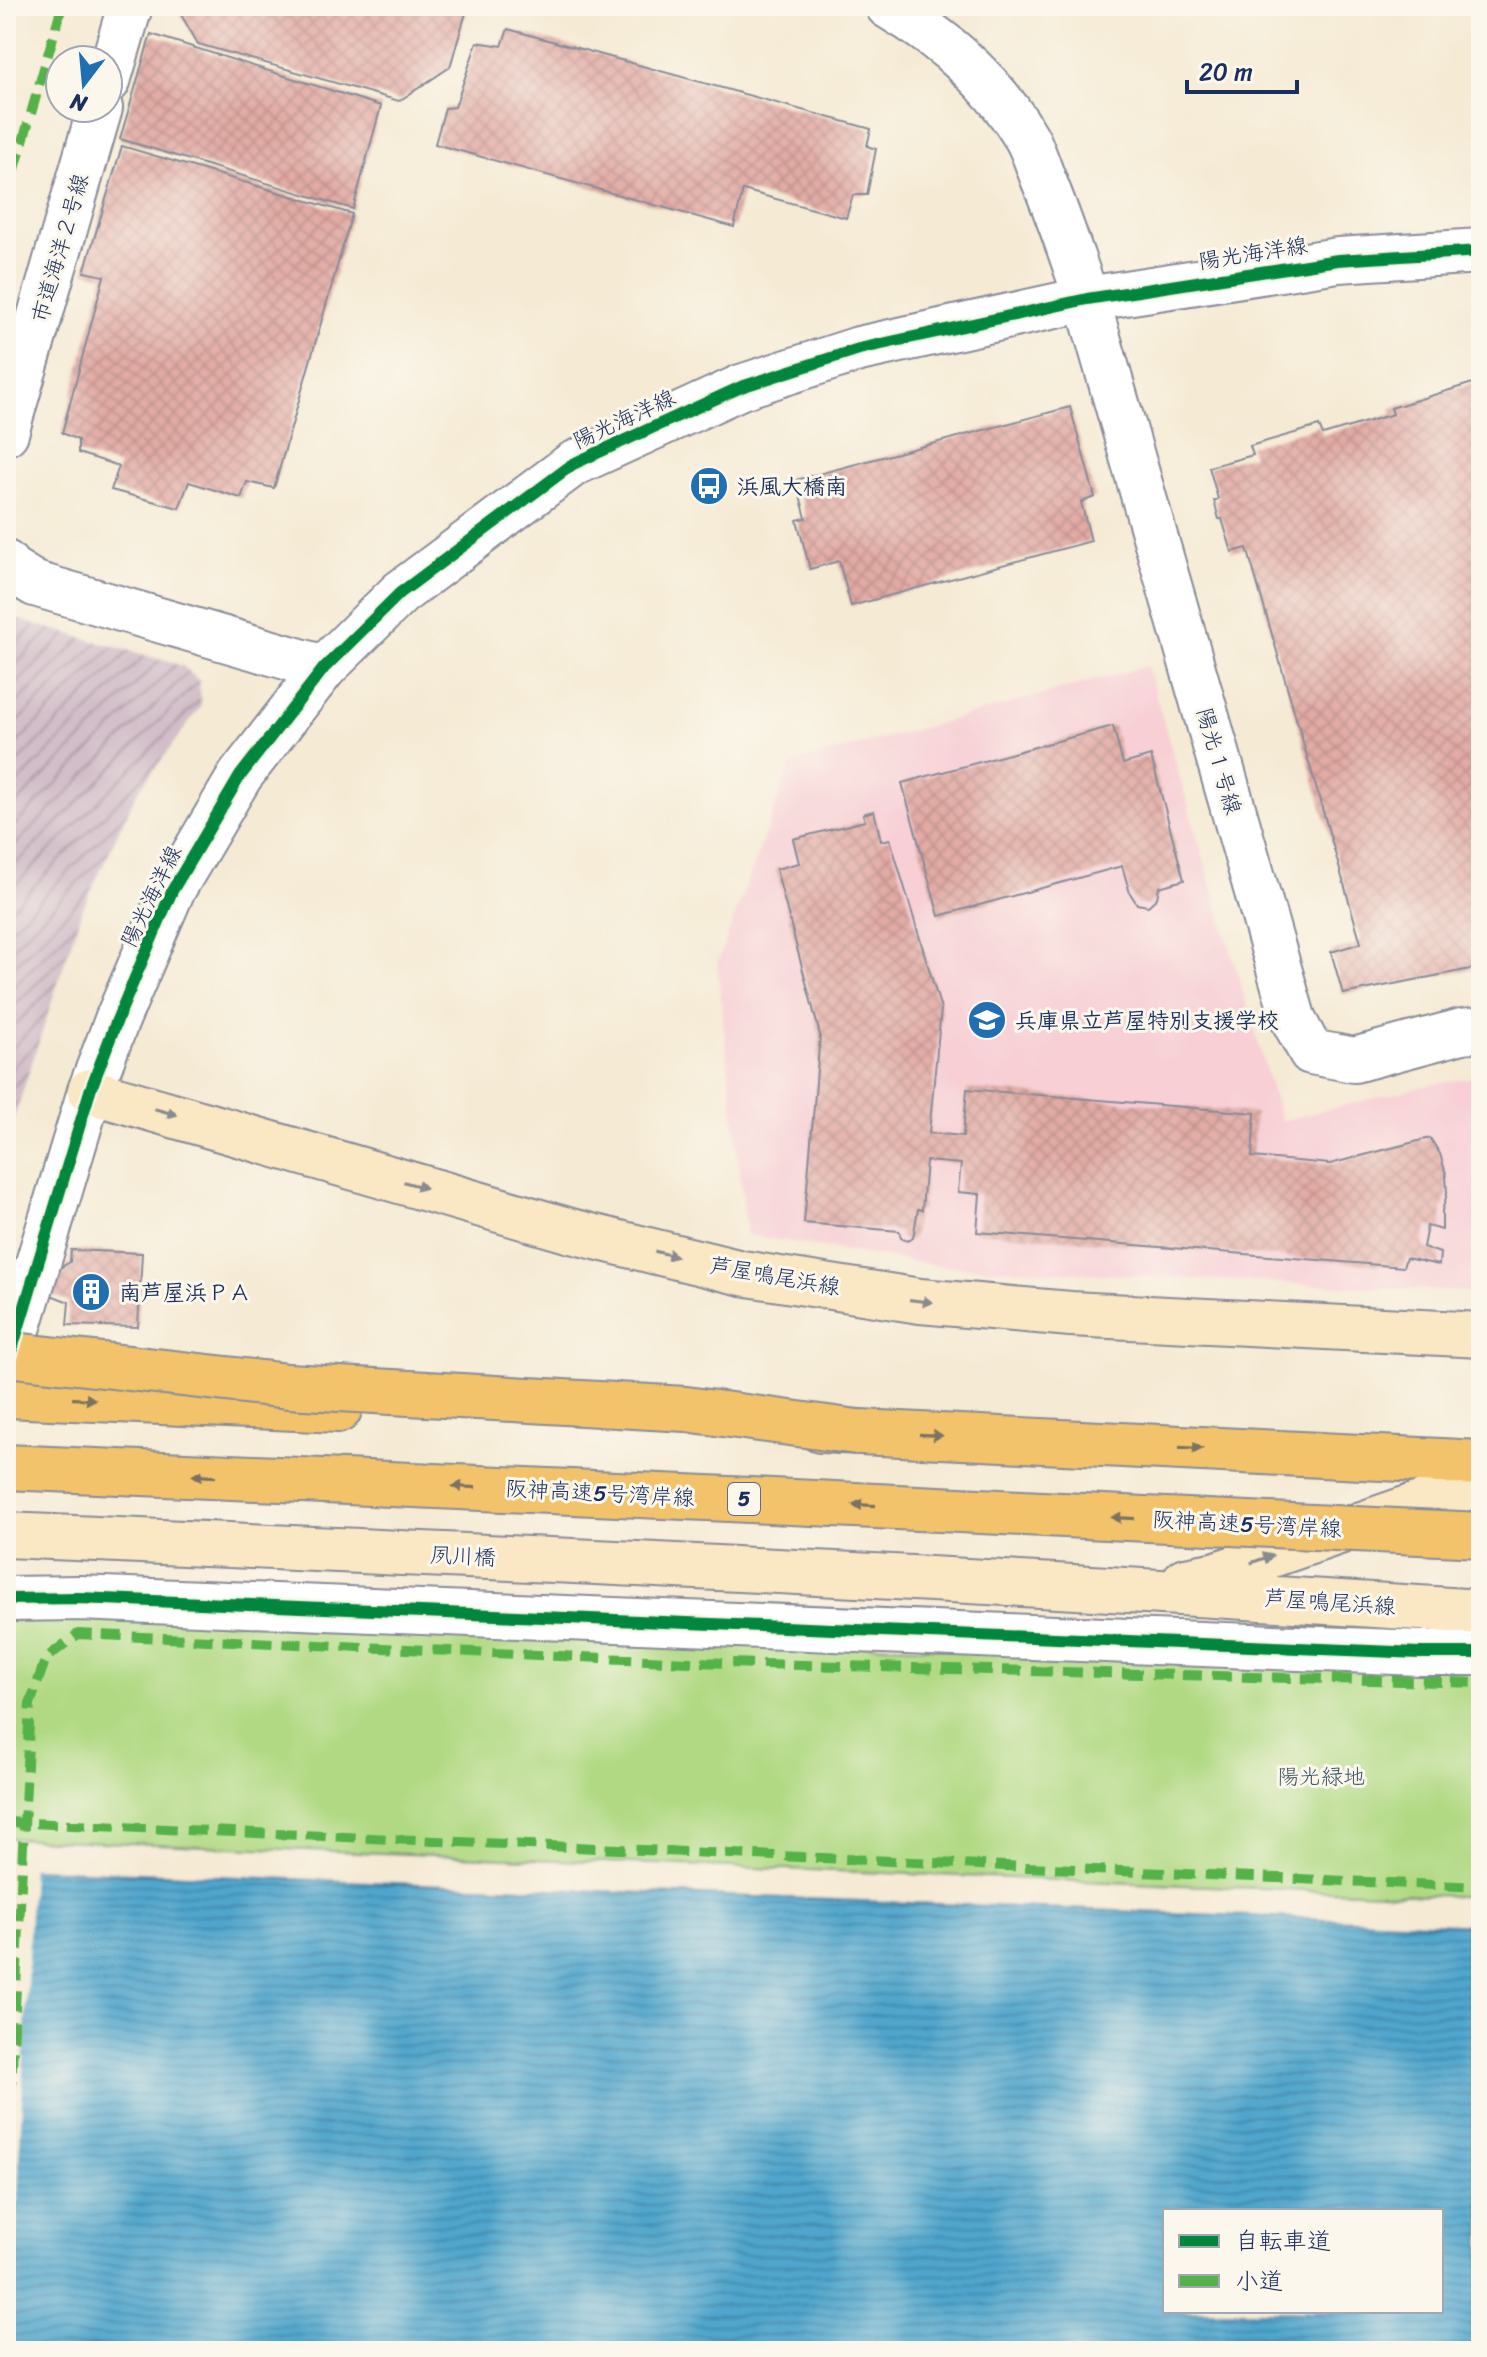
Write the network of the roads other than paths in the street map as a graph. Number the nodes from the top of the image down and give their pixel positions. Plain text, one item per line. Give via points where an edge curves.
1 (130, 6) edge
2 (888, 6) edge
3 (119, 44) edge
4 (95, 124) edge
5 (1481, 251) edge
6 (1087, 299) junction
7 (6, 433) edge
8 (6, 563) edge
9 (324, 668) junction
10 (1481, 1029) edge
11 (90, 1091) junction
12 (1481, 1335) edge
13 (6, 1354) edge
14 (6, 1369) edge
15 (6, 1395) edge
16 (857, 1432) junction
17 (1481, 1463) edge
18 (6, 1467) edge
19 (1481, 1483) edge
20 (6, 1535) edge
21 (1481, 1535) edge
22 (920, 1577) joint
23 (1131, 1589) junction
24 (6, 1599) edge
25 (1481, 1612) edge
26 (1481, 1653) edge

1 - 3 street
2 - 6 street via 949,47 980,75 1012,116 1027,139
4 - 7 street, 市道海洋２号線
5 - 6 street, 陽光海洋線 via 1338,260
6 - 9 street, 陽光海洋線 via 859,349 741,387 573,464 400,593
6 - 10 street, 陽光１号線 via 1294,1021 1311,1052 1354,1060
8 - 9 street via 35,584
9 - 11 street, 陽光海洋線 via 240,776 172,891
11 -> 12 main road, 芦屋鳴尾浜線 via 571,1231 742,1273 920,1301 1056,1313
11 - 14 street, 陽光海洋線
13 - 16 highway, bridge via 288,1386 686,1409
15 -> 16 highway, bridge
16 -> 17 highway
21 -> 18 highway, 阪神高速5号湾岸線 / 5, bridge
23 -> 19 main road, 芦屋鳴尾浜線 via 1217,1574
20 - 22 main road, 夙川橋
22 - 23 main road, 芦屋鳴尾浜線
23 - 25 main road, 芦屋鳴尾浜線
24 - 26 street

